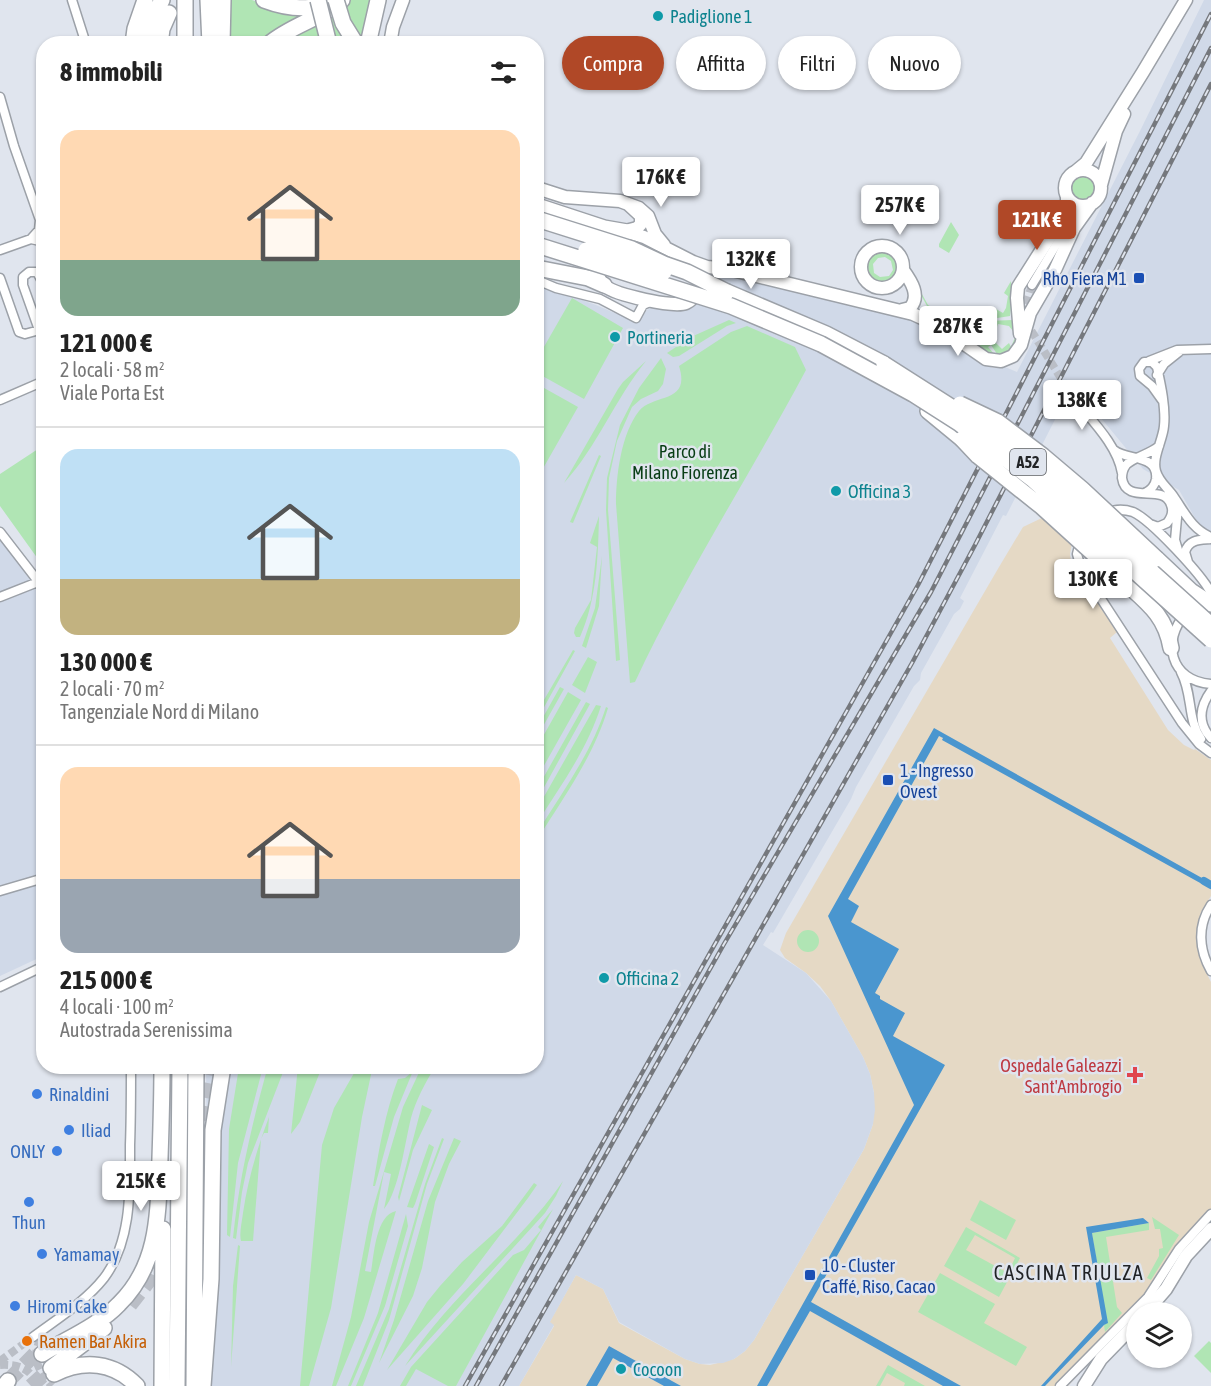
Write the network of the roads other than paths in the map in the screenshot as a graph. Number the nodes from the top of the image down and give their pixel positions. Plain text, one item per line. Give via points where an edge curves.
1 (72, 0) edge
2 (145, 0) edge
3 (185, 0) edge
4 (201, 0) edge
5 (208, 0) edge
6 (223, 0) edge
7 (264, 0) edge
8 (311, 0) edge
9 (336, 0) edge
10 (378, 0) edge
11 (404, 0) edge
12 (409, 0) edge
13 (1186, 0) edge
14 (166, 7) edge
15 (318, 7) edge
16 (398, 17) junction
17 (83, 36) edge
18 (135, 36) edge
19 (149, 36) edge
20 (161, 36) edge
21 (184, 36) edge
22 (201, 36) edge
23 (210, 36) edge
24 (222, 36) edge
25 (280, 36) edge
26 (319, 36) edge
27 (327, 36) edge
28 (339, 36) edge
29 (351, 36) edge
30 (370, 36) edge
31 (391, 36) edge
32 (1143, 72) junction
33 (0, 97) edge
34 (1075, 172) junction
35 (1101, 185) junction
36 (544, 190) edge
37 (1069, 199) junction
38 (627, 204) junction
39 (1090, 204) junction
40 (544, 208) edge
41 (36, 209) edge
42 (544, 221) edge
43 (1065, 230) junction
44 (627, 232) junction
45 (36, 234) edge
46 (544, 237) edge
47 (32, 239) junction
48 (36, 240) edge
49 (544, 247) edge
50 (667, 249) junction
51 (0, 250) edge
52 (693, 262) junction
53 (544, 269) edge
54 (728, 269) junction
55 (903, 270) junction
56 (36, 272) edge
57 (0, 278) edge
58 (701, 279) junction
59 (544, 283) edge
60 (1032, 285) tunnel mouth
61 (892, 286) junction
62 (610, 289) junction
63 (914, 290) junction
64 (727, 292) junction
65 (658, 301) junction
66 (889, 307) junction
67 (902, 310) junction
68 (36, 317) edge
69 (636, 318) junction
70 (937, 325) junction
71 (36, 331) edge
72 (1211, 349) edge
73 (1018, 350) junction
74 (1185, 350) junction
75 (1149, 362) junction
76 (884, 364) junction
77 (864, 367) junction
78 (1158, 373) junction
79 (1143, 380) junction
80 (36, 384) edge
81 (1072, 396) tunnel mouth
82 (0, 400) edge
83 (1162, 400) junction
84 (1160, 446) junction
85 (1113, 450) junction
86 (1138, 459) junction
87 (1156, 471) junction
88 (1122, 475) junction
89 (1141, 494) junction
90 (1177, 504) junction
91 (1147, 522) junction
92 (0, 532) edge
93 (1211, 538) edge
94 (1179, 553) junction
95 (1077, 554) junction
96 (1188, 562) junction
97 (36, 581) edge
98 (1079, 583) dead end
99 (36, 587) edge
100 (1211, 593) edge
101 (0, 597) edge
102 (1211, 604) edge
103 (1211, 625) edge
104 (1211, 640) edge
105 (1171, 648) junction
106 (1178, 667) junction
107 (1211, 684) edge
108 (1211, 690) edge
109 (1211, 738) edge
110 (1211, 751) edge
111 (36, 880) edge
112 (0, 891) edge
113 (1211, 905) edge
114 (36, 970) edge
115 (1211, 971) edge
116 (0, 987) edge
117 (131, 1074) edge
118 (152, 1074) edge
119 (162, 1074) edge
120 (180, 1074) edge
121 (196, 1074) edge
122 (222, 1074) edge
123 (162, 1094) junction
124 (1211, 1214) edge
125 (1211, 1229) edge
126 (1155, 1302) edge
127 (130, 1305) tunnel mouth
128 (1126, 1333) edge
129 (39, 1345) junction
130 (1088, 1382) edge
131 (137, 1386) edge
132 (162, 1386) edge
133 (177, 1386) edge
134 (194, 1386) edge
135 (203, 1386) edge
136 (1060, 1386) edge

1 - 17 street
2 - 18 highway
3 - 21 highway
4 - 22 highway
5 - 23 highway
6 - 24 highway
7 - 9 highway via 308,8
8 - 26 highway
9 - 15 highway
9 - 28 highway
9 - 29 highway, bridge
10 - 30 highway
11 - 16 street
12 - 16 street
13 - 32 street
14 - 19 highway via 152,18
14 - 20 highway
15 - 25 highway
15 - 27 highway, bridge
16 - 31 street
32 - 34 street via 1086,163
32 - 35 street via 1116,131
33 - 41 street
34 - 35 street via 1090,171
34 - 37 street via 1065,186
35 - 39 street via 1099,196
36 - 38 street via 565,198
37 - 39 street via 1080,206
37 - 43 street via 1073,208
37 - 73 street via 1067,210 1018,287
38 - 44 street via 642,218 640,226
38 - 50 street via 645,213
39 - 43 street via 1079,211
39 - 73 street via 1030,314
40 - 44 highway
42 - 64 highway, bridge via 632,249
43 - 60 street
44 - 50 street
44 - 62 street via 609,238 599,252 598,277
45 - 47 street
46 - 64 highway, A52, bridge
47 - 48 street
47 - 51 street
49 - 77 highway, A52, bridge via 723,303 788,329
50 - 52 street
52 - 54 street
52 - 58 street
53 - 62 highway via 588,278
54 - 58 street via 707,273
54 - 66 street
55 - 61 street
55 - 61 street via 900,256 890,248 878,247 866,255 862,271 867,281 879,288
55 - 63 street
56 - 68 street via 23,277
57 - 71 street via 19,332
58 - 65 street via 697,292 687,303
59 - 69 street via 600,299
61 - 66 street via 904,284 908,295 904,302
62 - 65 street
62 - 69 street via 633,302
63 - 67 street via 914,304
63 - 70 street
64 - 76 highway, A52 via 816,329
65 - 69 street via 646,304
66 - 67 street
67 - 70 street
70 - 73 street via 990,360 1005,360
72 - 74 street
74 - 75 street via 1174,350
74 - 78 street via 1167,361
75 - 78 street via 1156,365
75 - 79 street via 1139,368
76 - 102 highway, bridge via 922,380 1004,426 1062,471 1191,591
76 - 103 highway, A52, bridge via 964,415 1035,468
77 - 104 highway, A52, bridge via 928,403 1015,466
77 - 105 highway, bridge via 940,420 1118,576 1160,617
78 - 79 street via 1151,381
78 - 83 street
79 - 83 street
80 - 82 street
81 - 85 street
83 - 84 street via 1165,421
84 - 86 street
84 - 87 street
85 - 86 street
85 - 88 street
86 - 87 street via 1151,463
86 - 88 street via 1127,464
87 - 89 street via 1153,487
87 - 90 street
88 - 89 street via 1127,489
89 - 91 street via 1163,495 1172,508 1164,525
90 - 93 street via 1198,530
90 - 94 street via 1175,540
91 - 94 street
91 - 95 street via 1124,510 1102,514 1083,534
92 - 97 street
93 - 96 street via 1190,543 1185,552
94 - 96 street
95 - 98 street
95 - 110 street via 1081,568 1182,723 1199,744
96 - 100 street
99 - 101 street
102 - 105 street via 1186,613 1172,635
105 - 106 street
106 - 107 street via 1192,680
106 - 110 street via 1186,683 1194,727
108 - 109 street via 1201,713
111 - 112 street
113 - 115 street via 1201,936
114 - 116 street
117 - 129 street via 129,1193 121,1244 103,1280 57,1319
118 - 129 highway via 150,1211 136,1265 121,1289 99,1311 84,1323
119 - 123 highway
120 - 133 highway
121 - 134 highway
122 - 135 highway via 213,1130 211,1279
123 - 129 highway via 158,1223 144,1271 110,1313 89,1327
123 - 132 highway
124 - 136 street via 1179,1249 1148,1297
125 - 126 street via 1186,1256
127 - 131 highway via 52,1371 96,1364 119,1371
128 - 130 street via 1101,1359

